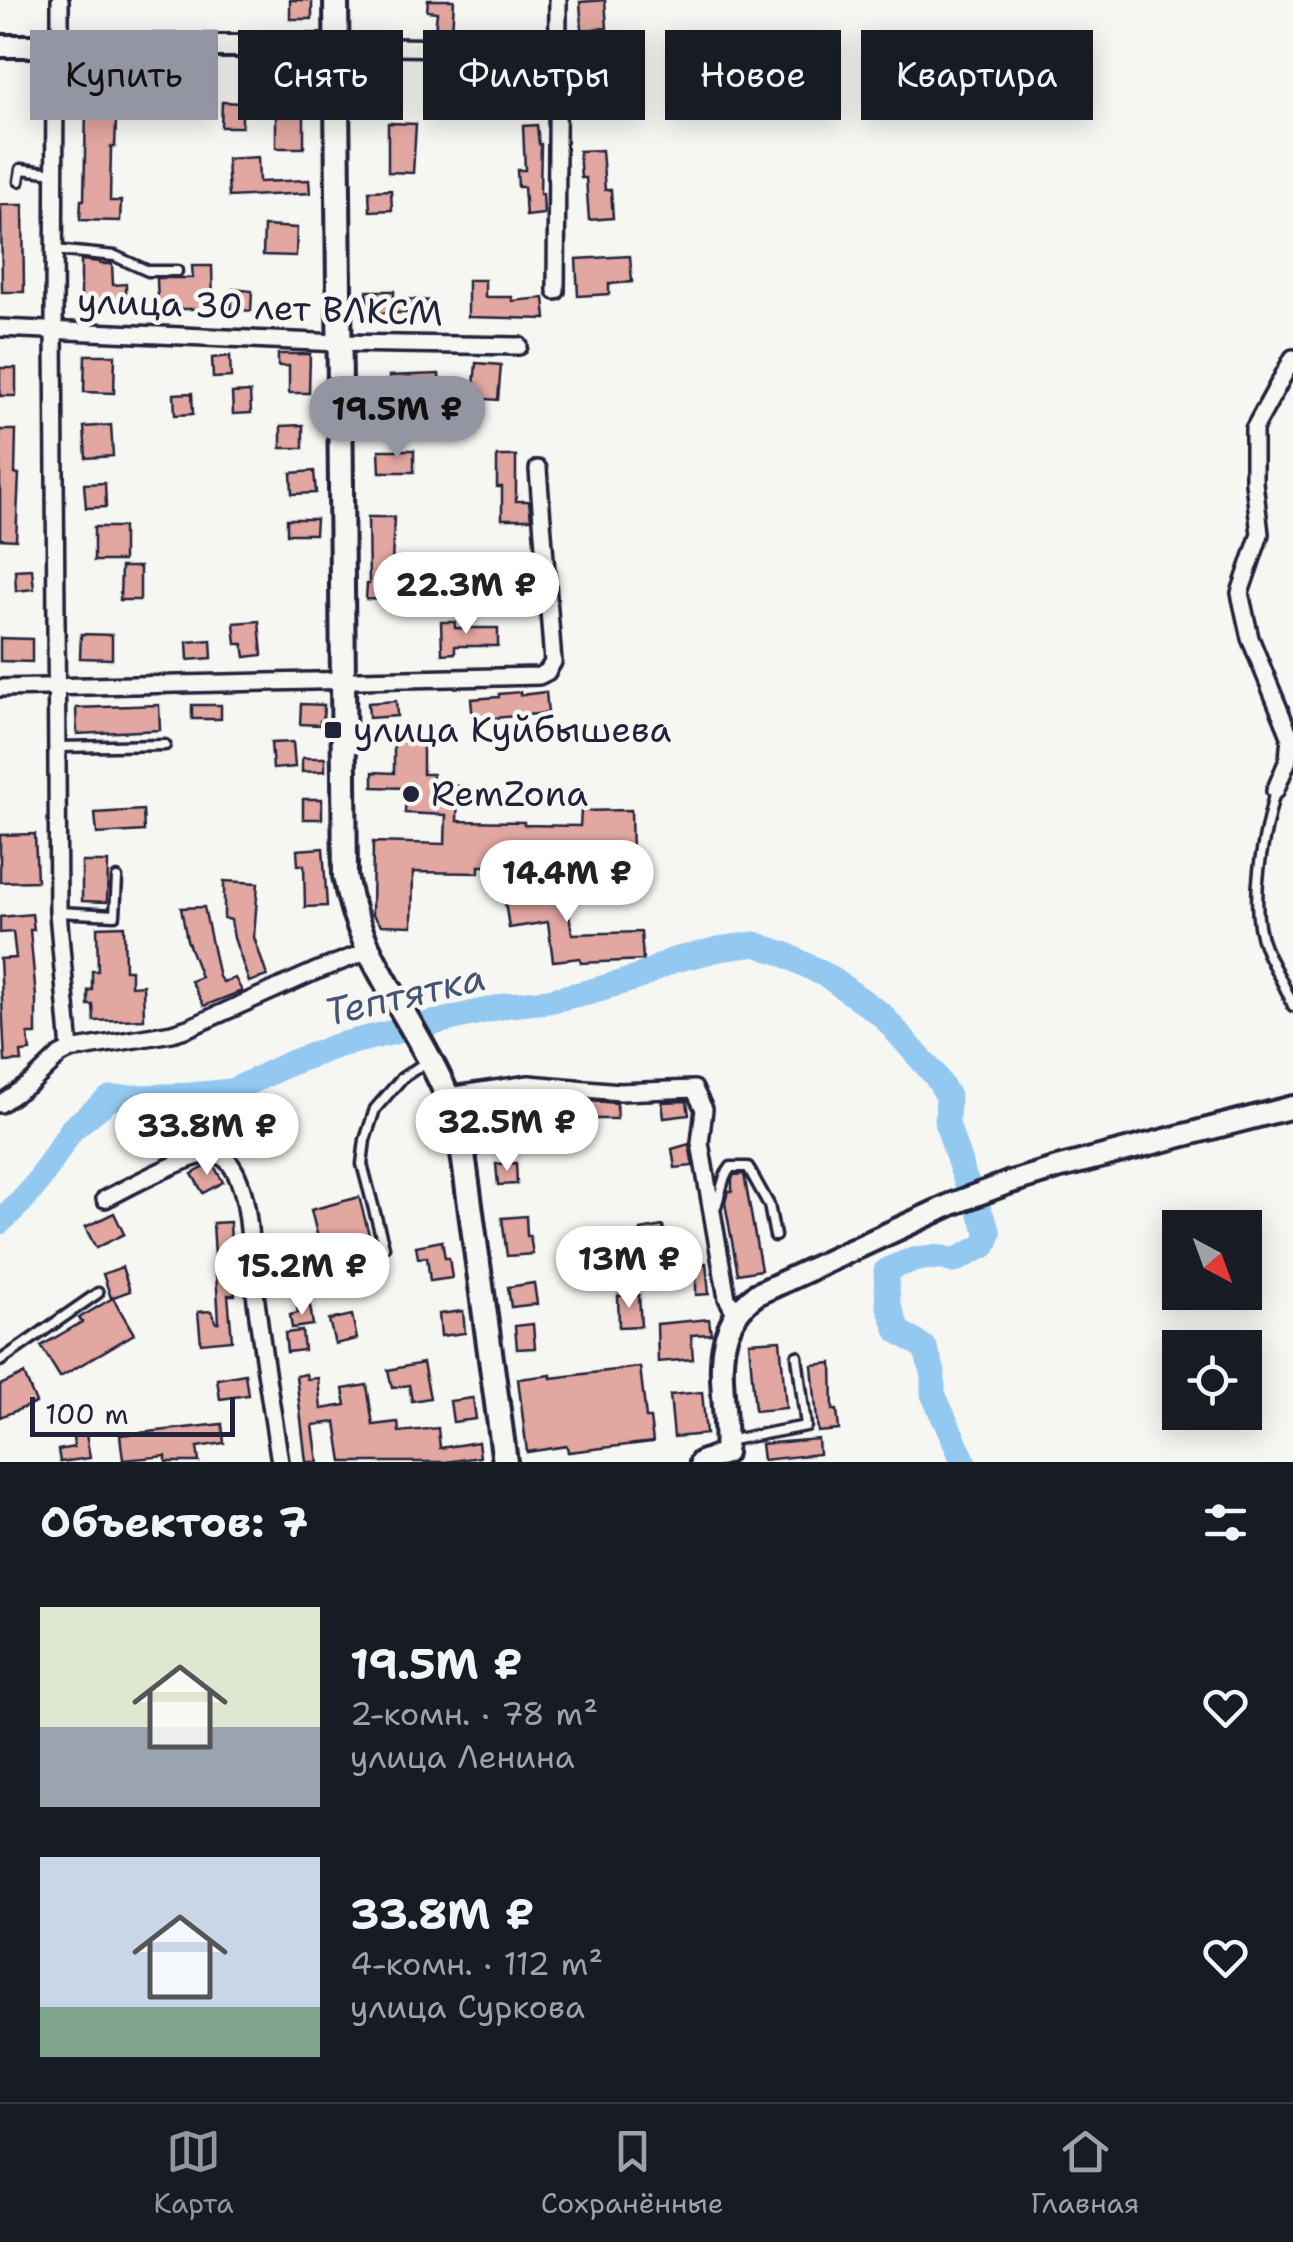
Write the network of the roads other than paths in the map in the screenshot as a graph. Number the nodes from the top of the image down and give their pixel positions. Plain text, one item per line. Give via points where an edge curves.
1 (60, 0) edge
2 (336, 0) edge
3 (558, 0) edge
4 (60, 30) edge
5 (336, 30) edge
6 (557, 30) edge
7 (0, 46) edge
8 (30, 46) edge
9 (55, 120) edge
10 (337, 120) edge
11 (557, 120) edge
12 (55, 173) junction
13 (19, 181) dead end
14 (54, 250) junction
15 (177, 271) dead end
16 (556, 290) dead end
17 (0, 328) edge
18 (54, 329) junction
19 (340, 343) junction
20 (518, 346) dead end
21 (1293, 358) edge
22 (538, 469) dead end
23 (342, 682) junction
24 (0, 688) edge
25 (58, 688) junction
26 (165, 745) dead end
27 (58, 748) junction
28 (1275, 791) joint
29 (117, 878) dead end
30 (58, 912) junction
31 (368, 951) junction
32 (1293, 1006) edge
33 (70, 1050) junction
34 (428, 1055) junction
35 (448, 1096) junction
36 (0, 1104) edge
37 (1293, 1107) edge
38 (105, 1200) dead end
39 (713, 1216) junction
40 (775, 1236) dead end
41 (384, 1247) dead end
42 (98, 1293) dead end
43 (736, 1313) junction
44 (796, 1356) dead end
45 (0, 1361) edge
46 (728, 1452) edge
47 (280, 1462) edge
48 (505, 1462) edge
49 (700, 1462) edge

1 - 4 street
2 - 5 main road
3 - 6 street
7 - 8 street
9 - 12 street
10 - 19 main road
11 - 16 street
12 - 13 lane via 20,170
12 - 14 street
14 - 15 lane
14 - 18 street
17 - 18 street, улица 30 лет ВЛКСМ
18 - 19 street, улица 30 лет ВЛКСМ
18 - 25 street
19 - 20 street, улица 30 лет ВЛКСМ
19 - 23 main road
21 - 28 street via 1254,429 1260,534 1240,594 1250,638 1290,736
22 - 23 street via 552,662 547,672
23 - 25 street
23 - 31 main road via 345,876
24 - 25 street
25 - 27 street
26 - 27 lane
27 - 30 street
28 - 32 lane via 1262,841 1257,918
29 - 30 lane via 116,915
30 - 33 street
31 - 33 street via 188,1028
31 - 34 main road
33 - 36 street
34 - 35 main road
34 - 41 lane via 375,1109 365,1140 362,1164
35 - 39 street via 529,1084 620,1092 694,1089 704,1110 700,1143
35 - 48 main road via 462,1146
37 - 43 street via 1008,1183 774,1285
38 - 47 street via 190,1158 207,1153 230,1163 244,1196
39 - 40 lane via 731,1167 748,1167 769,1205
39 - 43 street via 727,1298
42 - 45 lane
43 - 46 street via 722,1362
44 - 46 lane via 806,1426
46 - 49 street

